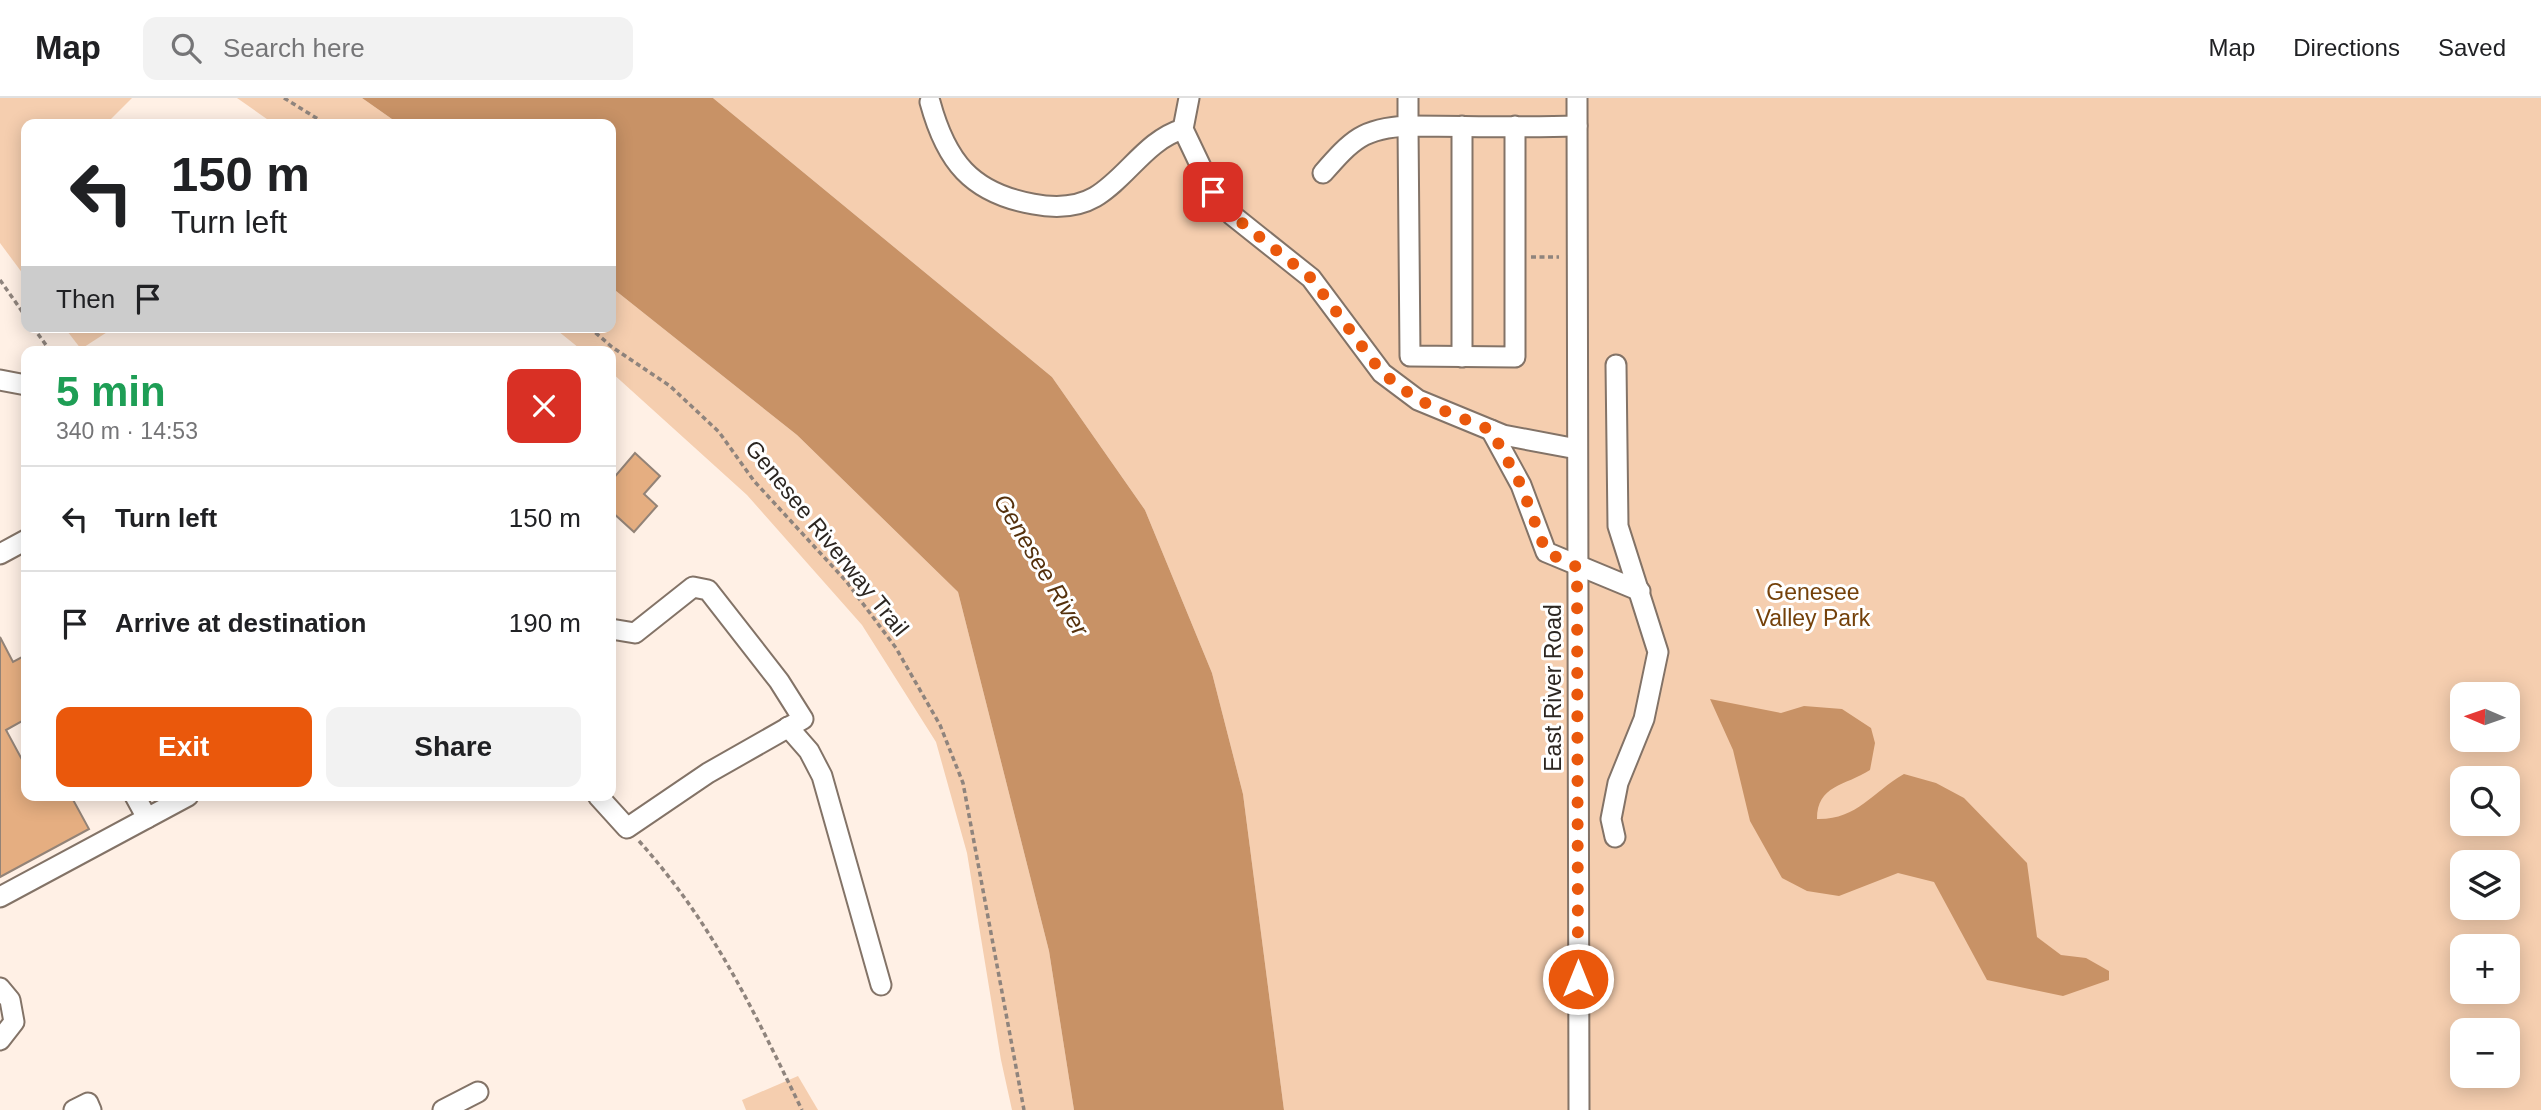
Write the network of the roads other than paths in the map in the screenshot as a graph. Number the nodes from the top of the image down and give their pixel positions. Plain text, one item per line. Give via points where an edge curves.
1 (1189, 98) edge
2 (1408, 98) edge
3 (1577, 98) edge
4 (930, 103) dead end
5 (1408, 126) junction
6 (1462, 126) junction
7 (1515, 126) junction
8 (1577, 126) junction
9 (1183, 129) junction
10 (1323, 173) dead end
11 (1462, 357) junction
12 (1616, 365) dead end
13 (0, 380) edge
14 (21, 383) edge
15 (1491, 430) junction
16 (1577, 449) junction
17 (21, 543) edge
18 (0, 554) edge
19 (1577, 567) junction
20 (1640, 591) junction
21 (616, 630) edge
22 (788, 727) junction
23 (138, 801) edge
24 (179, 801) edge
25 (603, 801) edge
26 (147, 818) junction
27 (1615, 837) dead end
28 (0, 897) edge
29 (881, 985) dead end
30 (0, 988) edge
31 (0, 1041) edge
32 (478, 1091) dead end
33 (74, 1110) edge
34 (91, 1110) edge
35 (443, 1110) edge
36 (1579, 1110) edge

1 - 9 street
2 - 5 street
3 - 8 street, East River Road
4 - 9 street via 941,138 968,176 993,193 1041,206 1067,207 1095,197 1158,141
5 - 6 street
5 - 10 street via 1371,131 1345,148
5 - 11 street via 1410,356
6 - 7 street
6 - 11 street
7 - 8 street
7 - 11 street via 1516,358
8 - 16 street, East River Road
9 - 15 street via 1204,177 1222,204 1311,278 1382,373 1418,400
12 - 20 street via 1618,526
13 - 14 street
15 - 16 street
15 - 19 street via 1521,485 1546,552
16 - 19 street, East River Road
17 - 18 street
19 - 20 street
19 - 36 street, East River Road
20 - 27 street via 1658,652 1644,719 1618,783 1611,819
21 - 22 street via 635,633 693,587 708,590 803,719
22 - 25 street via 708,772 627,828
22 - 29 street via 819,767
23 - 26 street
24 - 26 street
26 - 28 street
30 - 31 street via 10,1000 14,1022
32 - 35 street
33 - 34 street via 88,1103

